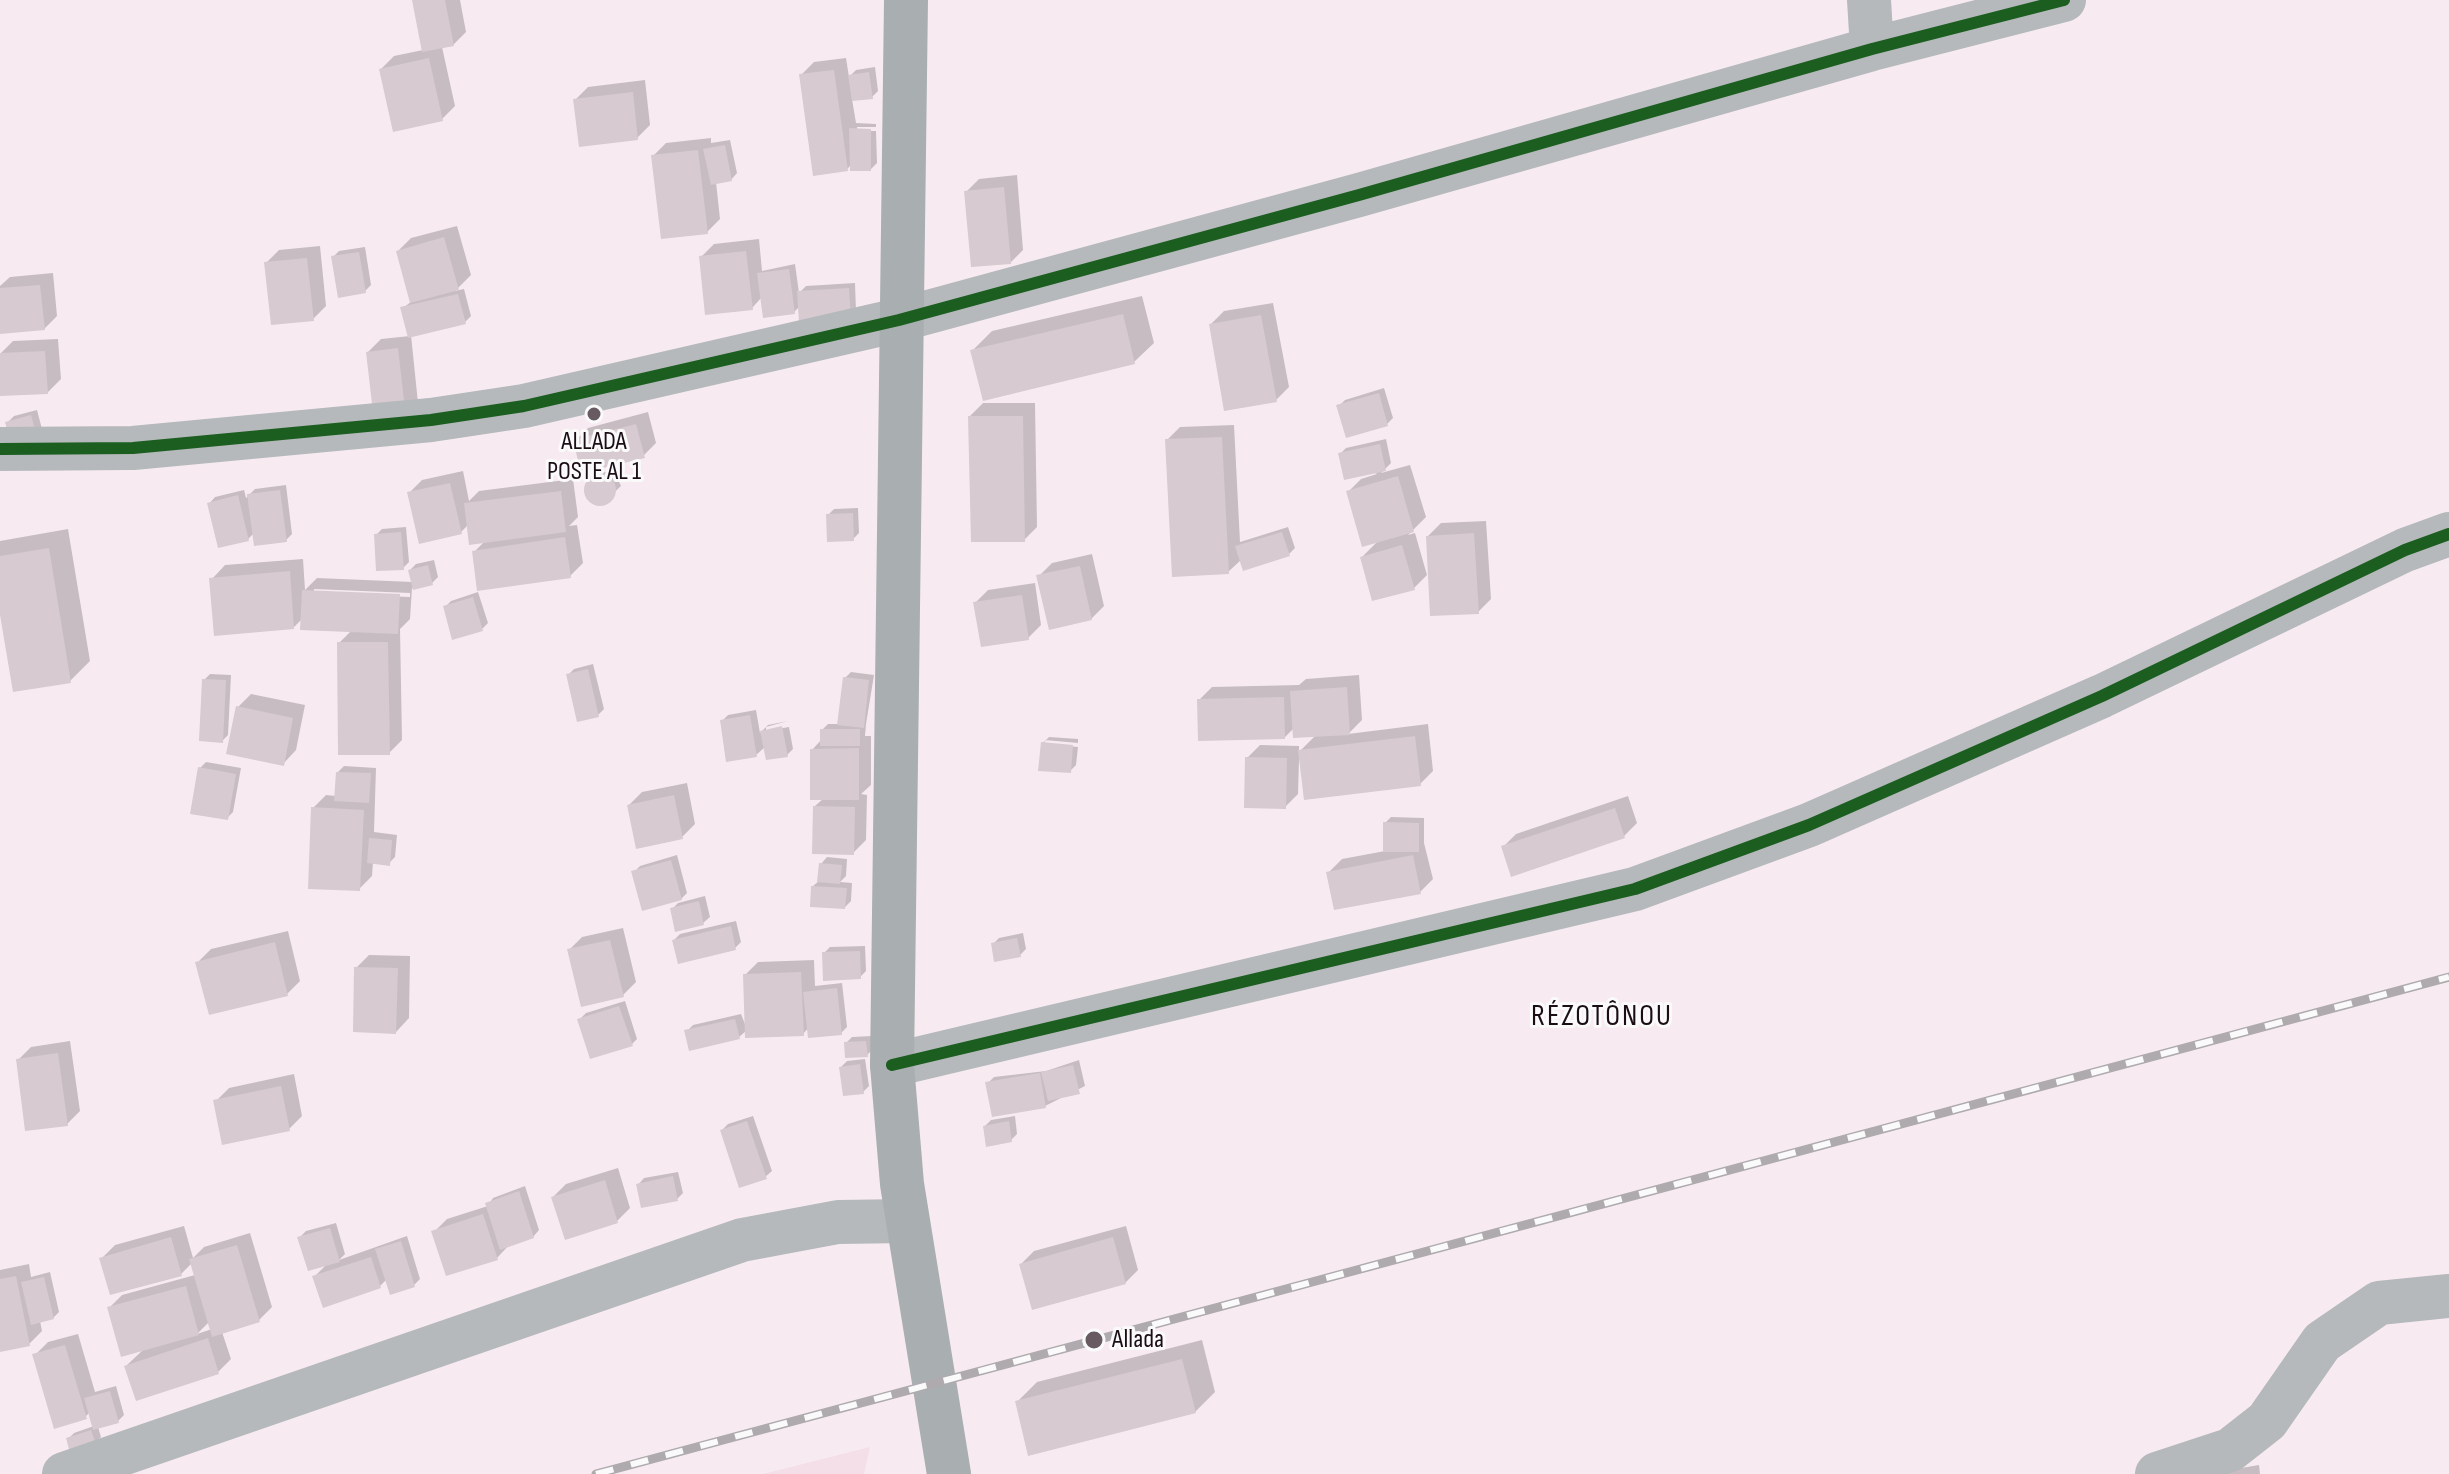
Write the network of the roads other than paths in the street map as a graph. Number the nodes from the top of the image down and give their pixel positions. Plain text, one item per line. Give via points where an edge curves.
1 (906, 0) edge
2 (1869, 0) edge
3 (2064, 0) edge
4 (1872, 49) junction
5 (899, 320) junction
6 (0, 449) edge
7 (2449, 534) edge
8 (892, 1065) junction
9 (907, 1221) junction
10 (2449, 1296) edge
11 (64, 1474) edge
12 (949, 1474) edge
13 (2157, 1474) edge

1 - 5 main road
2 - 4 street
3 - 4 street
4 - 5 street
5 - 6 street via 524,406 447,418 133,448
5 - 8 main road
7 - 8 street via 1839,812 1635,889
8 - 9 main road
9 - 11 street via 838,1222 742,1240
9 - 12 main road
10 - 13 street via 2379,1303 2322,1342 2267,1421 2230,1450

